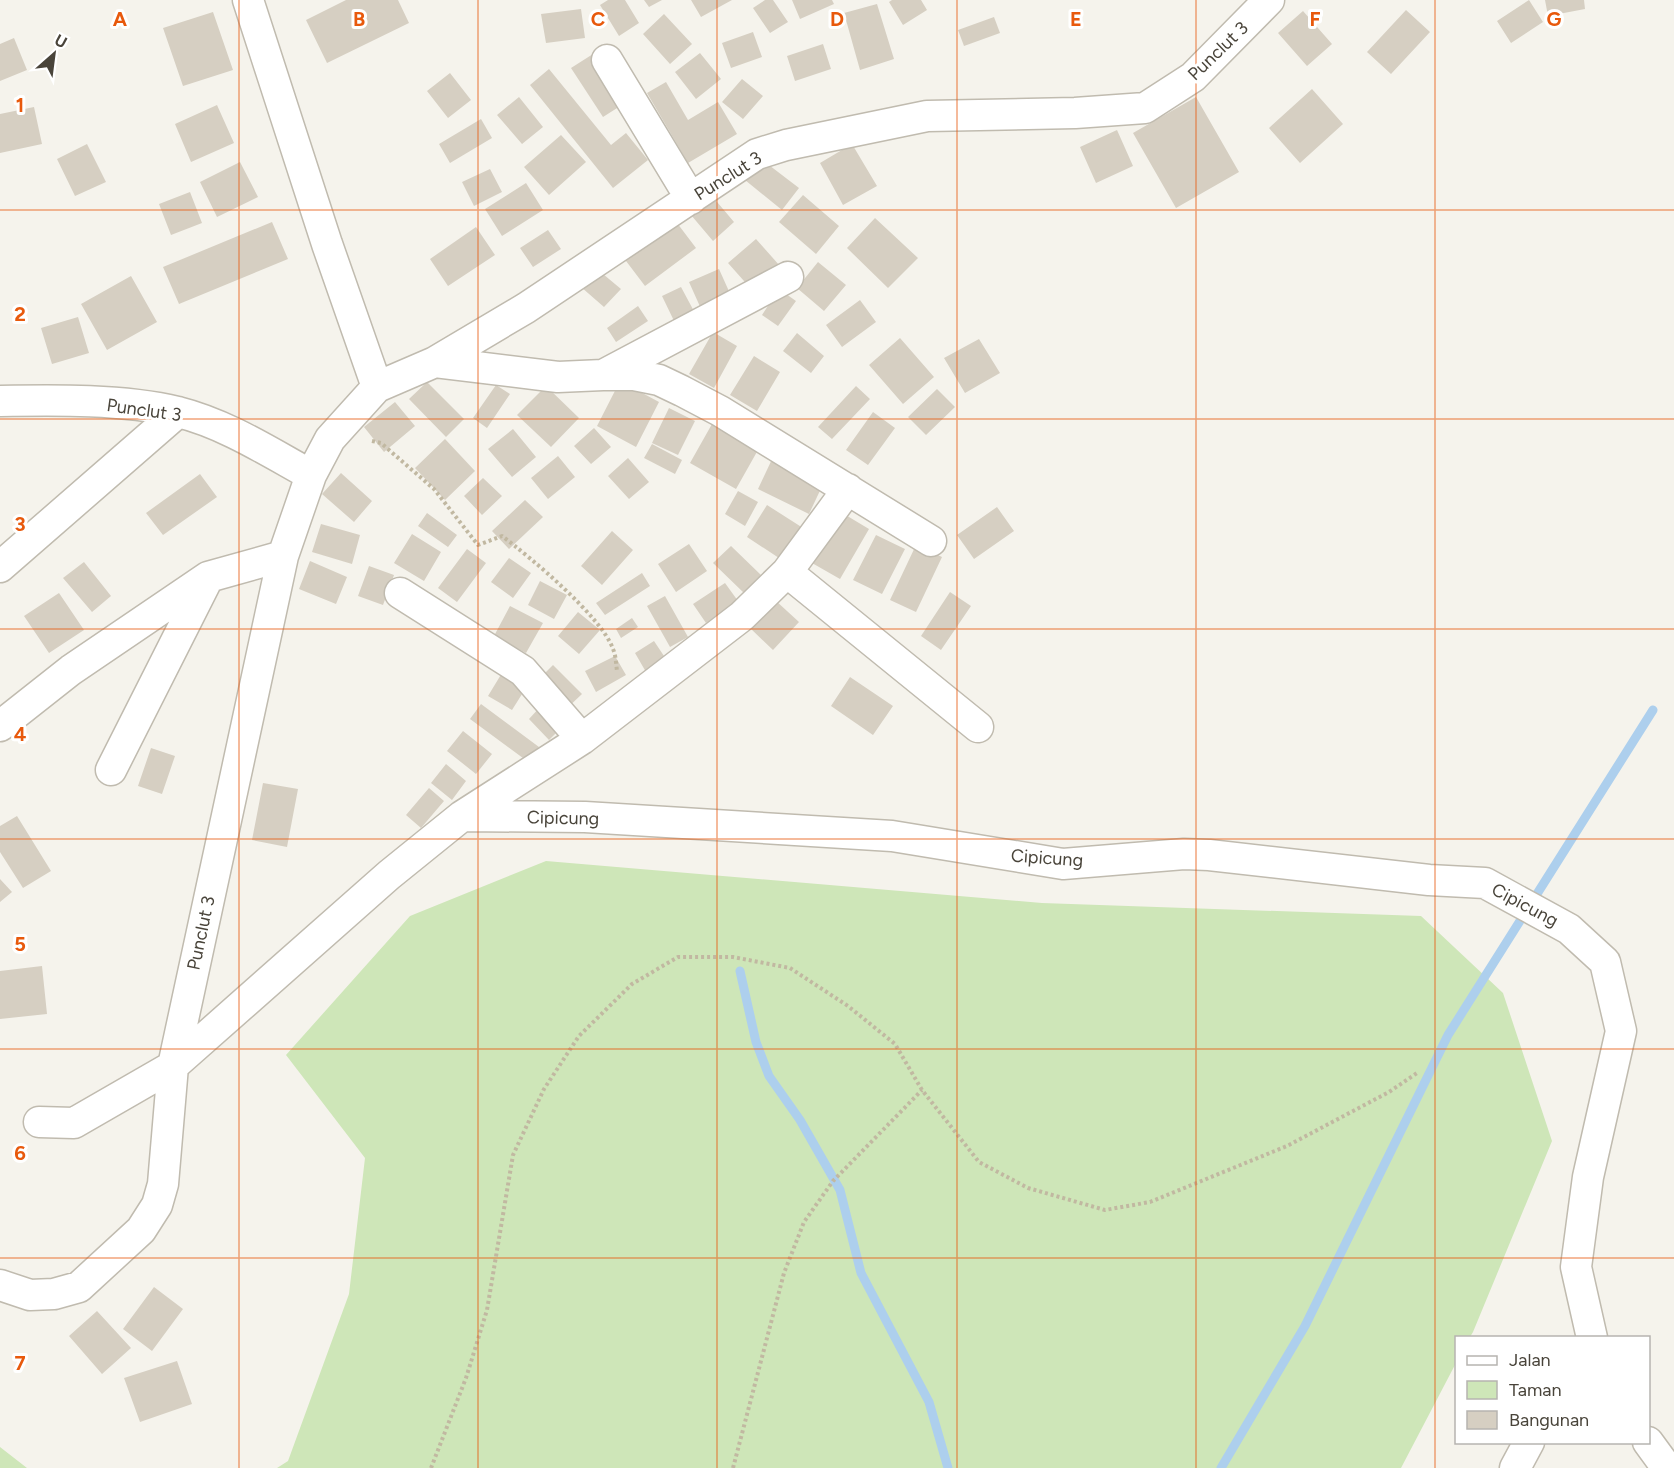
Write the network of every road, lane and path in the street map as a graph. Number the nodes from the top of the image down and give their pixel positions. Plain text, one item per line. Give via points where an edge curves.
1 (248, 0) edge
2 (1269, 0) edge
3 (607, 60) dead end
4 (691, 199) junction
5 (788, 277) dead end
6 (435, 362) junction
7 (603, 375) junction
8 (377, 387) junction
9 (0, 402) edge
10 (178, 412) junction
11 (336, 430) junction
12 (310, 475) junction
13 (848, 489) junction
14 (931, 541) dead end
15 (282, 556) junction
16 (0, 567) edge
17 (787, 572) junction
18 (208, 577) junction
19 (400, 593) dead end
20 (613, 648) dead end
21 (0, 726) edge
22 (978, 727) dead end
23 (582, 739) junction
24 (111, 770) dead end
25 (462, 816) junction
26 (173, 1066) junction
27 (1417, 1073) dead end
28 (922, 1090) junction
29 (39, 1122) dead end
30 (0, 1285) edge
31 (1590, 1336) edge
32 (1528, 1444) edge
33 (1649, 1444) edge
34 (430, 1468) edge
35 (733, 1468) edge
36 (1515, 1468) edge
37 (1667, 1468) edge

1 - 8 street
2 - 4 street, Punclut 3 via 1194,77 1145,108 927,116 757,154
3 - 4 street
4 - 6 street, Punclut 3 via 526,308
5 - 7 street
6 - 7 street via 558,377
6 - 8 street, Punclut 3
7 - 13 street via 659,380 720,411
8 - 11 street, Punclut 3
9 - 10 street, Punclut 3 via 65,400
10 - 12 street, Punclut 3 via 238,435
10 - 16 street
11 - 12 street, Punclut 3
11 - 20 path via 381,443 434,489 478,545 502,536 586,612
12 - 15 street, Punclut 3
13 - 14 street
13 - 17 street
15 - 18 street
15 - 26 street, Punclut 3
17 - 22 street
17 - 23 street via 742,616
18 - 21 street via 71,670
18 - 24 street
19 - 23 street via 523,671
23 - 25 street
25 - 26 street via 389,875
25 - 31 street, Cipicung via 585,817 892,836 1063,864 1173,854 1209,855 1485,884 1569,928 1605,962 1621,1031 1588,1177 1576,1267
26 - 29 street via 74,1123
26 - 30 street, Punclut 3 via 163,1184 157,1205 141,1230 79,1287 30,1295
27 - 28 path via 1287,1146 1150,1202 1105,1210 1028,1188 979,1162
28 - 34 path via 895,1044 848,1006 790,968 733,957 678,957 632,984 579,1036 544,1089 513,1155 487,1310 466,1378
28 - 35 path via 833,1182 804,1222 784,1273
32 - 36 street
33 - 37 street

